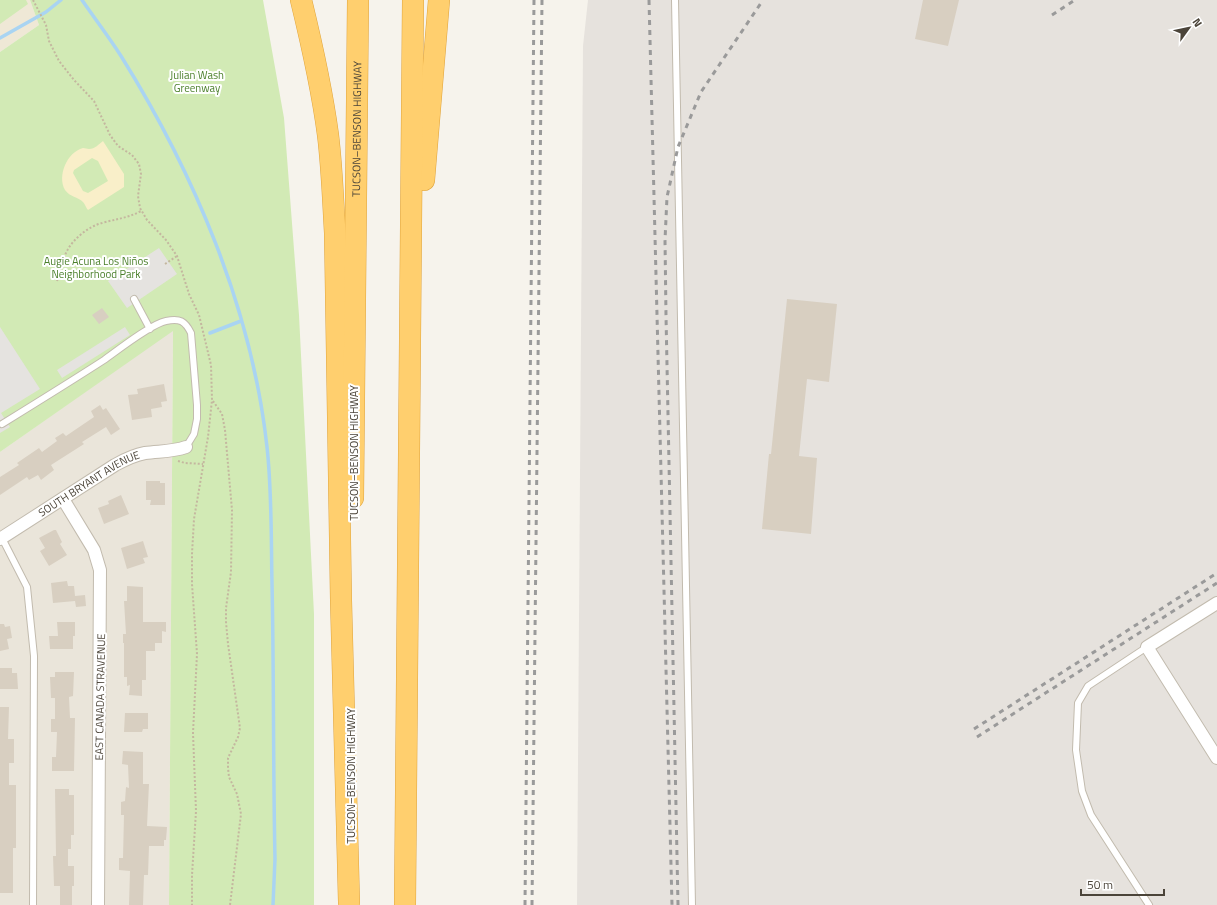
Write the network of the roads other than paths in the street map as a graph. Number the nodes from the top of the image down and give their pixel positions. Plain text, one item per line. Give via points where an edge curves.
1 (301, 0) edge
2 (358, 0) edge
3 (413, 0) edge
4 (439, 0) edge
5 (675, 0) edge
6 (134, 299) dead end
7 (150, 328) junction
8 (410, 340) junction
9 (2, 424) dead end
10 (186, 447) joint
11 (63, 499) junction
12 (1, 538) edge
13 (1217, 603) edge
14 (1147, 647) junction
15 (1217, 758) edge
16 (349, 904) edge
17 (33, 905) edge
18 (98, 905) edge
19 (405, 905) edge
20 (692, 905) edge
21 (1150, 905) edge

1 - 16 highway via 324,110 333,197
2 - 16 highway, TUCSON–BENSON HIGHWAY
3 - 8 highway
4 - 8 highway
5 - 20 lane
6 - 7 lane
7 - 9 lane
7 - 10 lane via 159,323 176,320 187,325 191,333 197,405 194,434
8 - 19 highway
10 - 11 street, SOUTH BRYANT AVENUE via 135,456 115,465
11 - 12 street, SOUTH BRYANT AVENUE
11 - 18 street, EAST CANADA STRAVENUE via 94,550 100,570
12 - 17 lane via 27,587 34,656
13 - 14 street
14 - 15 street
14 - 21 lane via 1088,686 1078,703 1076,750 1082,791 1091,816

